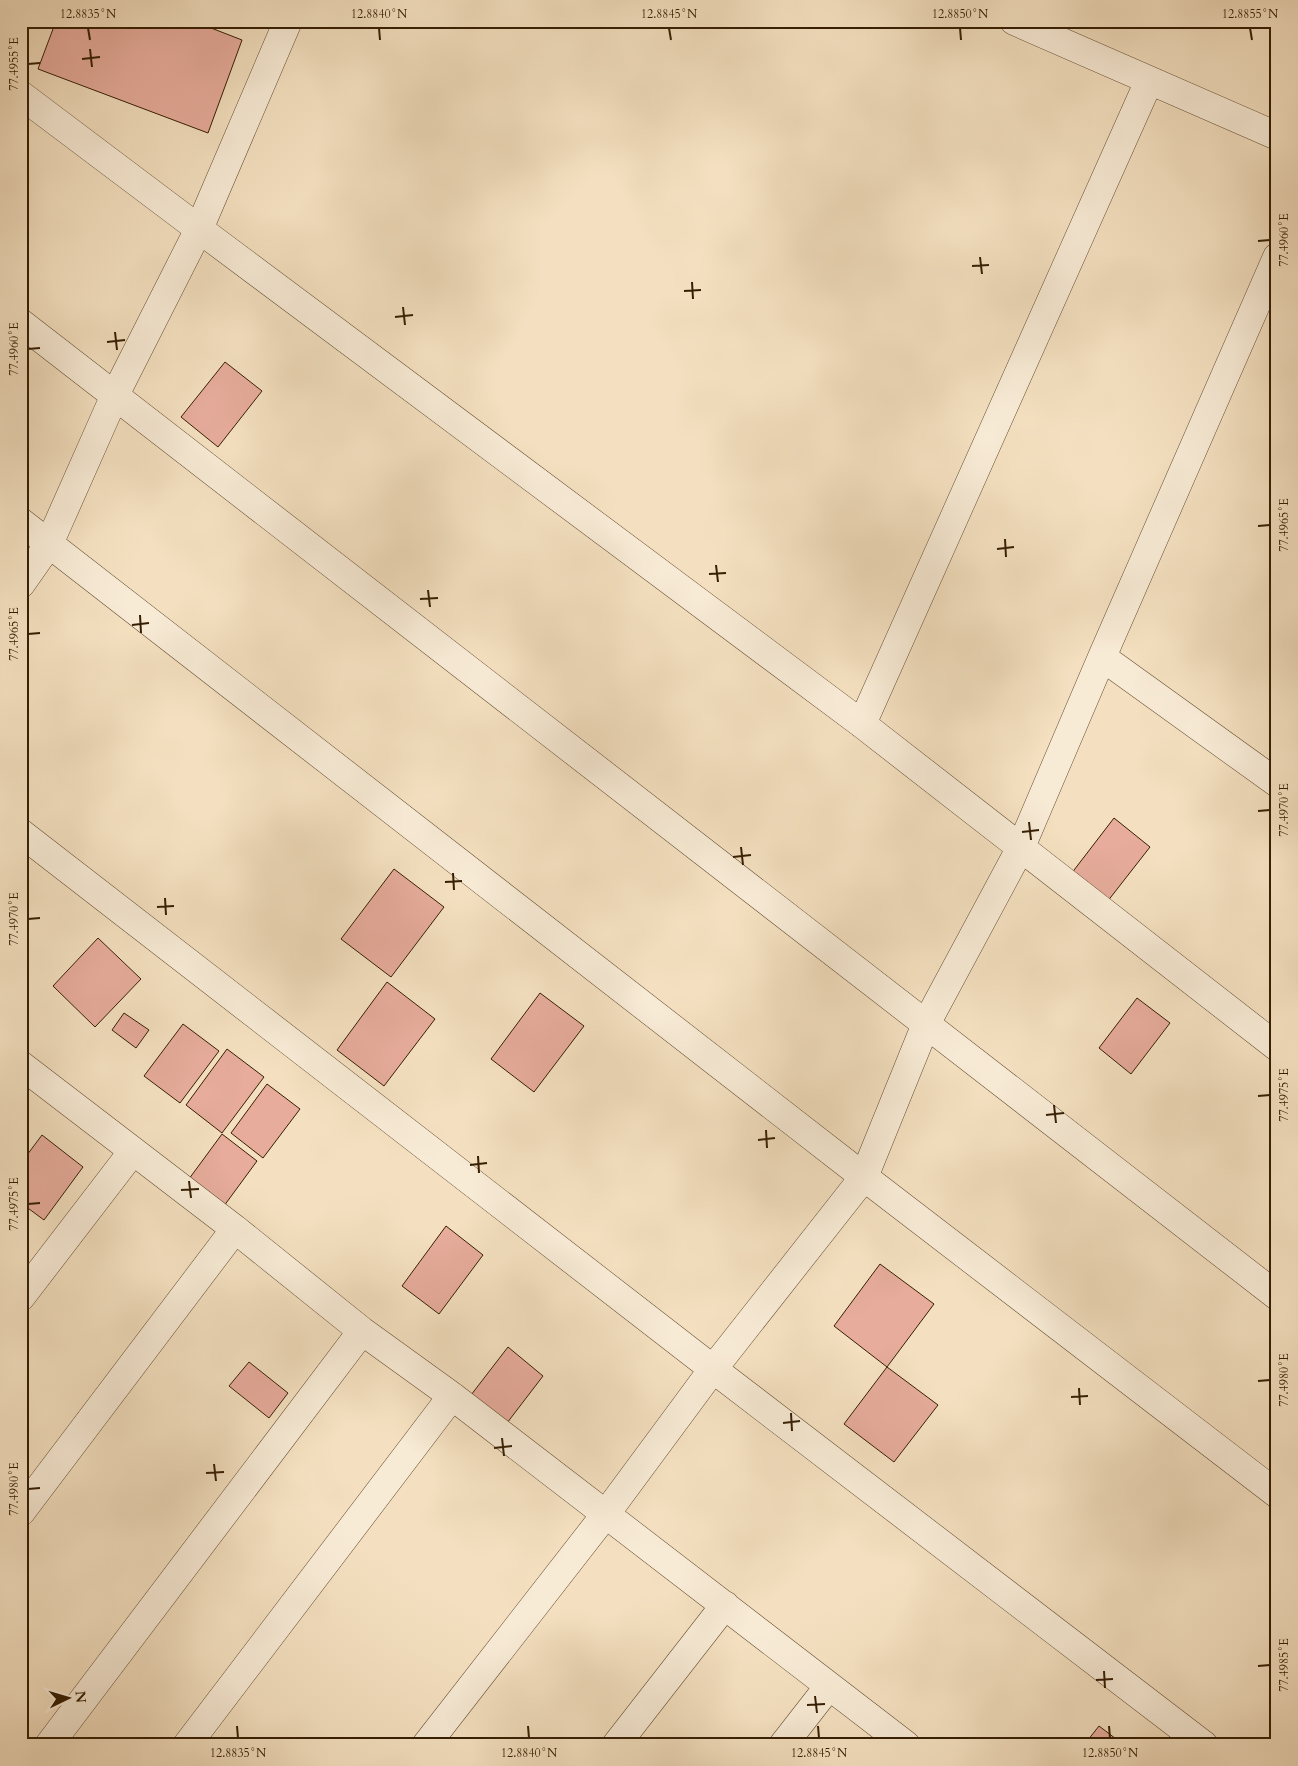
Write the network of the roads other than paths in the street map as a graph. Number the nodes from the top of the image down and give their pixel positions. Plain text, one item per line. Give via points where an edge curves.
1 (288, 21) edge
2 (1014, 21) edge
3 (1149, 81) junction
4 (21, 95) edge
5 (1277, 136) edge
6 (199, 229) junction
7 (1277, 257) edge
8 (21, 323) edge
9 (115, 395) junction
10 (21, 522) edge
11 (50, 544) junction
12 (21, 584) edge
13 (1102, 657) junction
14 (862, 724) junction
15 (1277, 783) edge
16 (21, 833) edge
17 (1021, 847) junction
18 (926, 1024) junction
19 (1277, 1047) edge
20 (22, 1067) edge
21 (133, 1151) junction
22 (864, 1177) junction
23 (235, 1229) junction
24 (1277, 1296) edge
25 (21, 1297) edge
26 (362, 1331) junction
27 (713, 1369) junction
28 (452, 1396) junction
29 (1277, 1494) edge
30 (21, 1512) edge
31 (605, 1514) junction
32 (725, 1606) junction
33 (829, 1686) junction
34 (49, 1745) edge
35 (187, 1745) edge
36 (426, 1745) edge
37 (616, 1745) edge
38 (783, 1745) edge
39 (906, 1745) edge
40 (1204, 1745) edge

1 - 6 street
2 - 3 street
3 - 5 street
3 - 14 street
4 - 6 street
6 - 9 street
6 - 14 street
7 - 13 street
8 - 9 street
9 - 11 street
9 - 18 street
10 - 11 street
11 - 12 street
11 - 22 street
13 - 15 street
13 - 17 street
14 - 17 street
16 - 27 street
17 - 18 street
17 - 19 street
18 - 22 street
18 - 24 street
20 - 21 street
21 - 23 street
21 - 25 street
22 - 27 street
22 - 29 street
23 - 26 street
23 - 30 street
26 - 28 street
26 - 34 street
27 - 31 street
27 - 40 street
28 - 31 street
28 - 35 street
31 - 32 street
31 - 36 street
32 - 33 street
32 - 37 street
33 - 38 street
33 - 39 street

